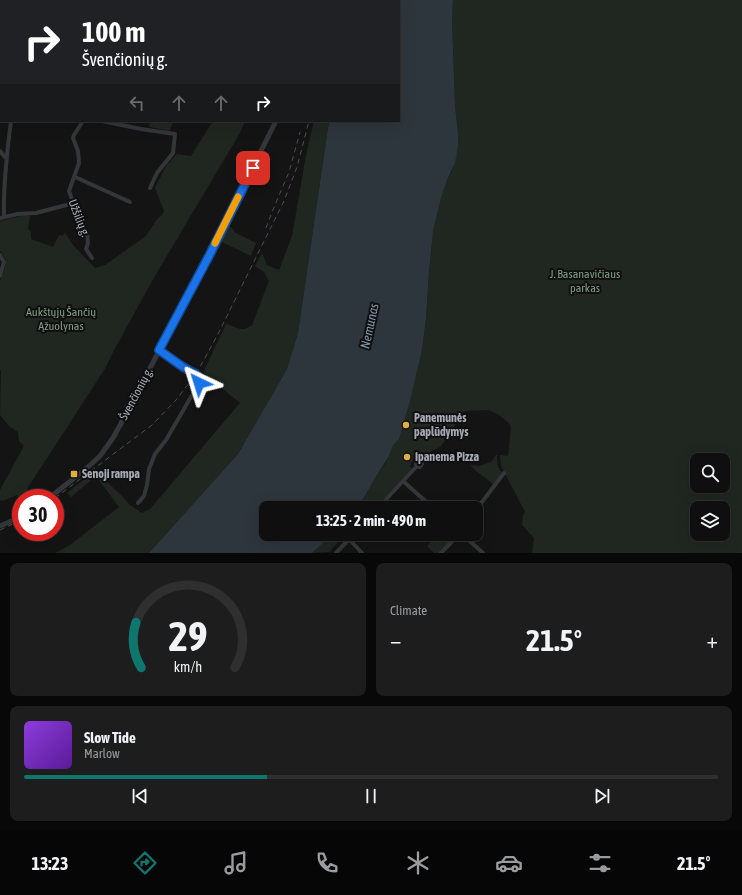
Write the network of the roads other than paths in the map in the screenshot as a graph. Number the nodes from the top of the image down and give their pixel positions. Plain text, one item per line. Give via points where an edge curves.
1 (11, 122) edge
2 (82, 122) edge
3 (106, 122) edge
4 (276, 122) edge
5 (0, 152) edge
6 (7, 158) junction
7 (75, 177) junction
8 (150, 188) dead end
9 (130, 202) dead end
10 (74, 203) junction
11 (2, 217) edge
12 (0, 255) edge
13 (92, 258) dead end
14 (0, 276) edge
15 (159, 350) junction
16 (417, 466) dead end
17 (504, 473) dead end
18 (403, 481) junction
19 (60, 489) edge
20 (384, 501) edge
21 (425, 501) edge
22 (483, 501) edge
23 (138, 503) dead end
24 (12, 521) edge
25 (0, 526) edge
26 (347, 541) edge
27 (351, 541) edge
28 (452, 541) edge
29 (470, 541) edge
30 (336, 553) edge
31 (362, 553) edge
32 (441, 553) edge
33 (483, 553) edge

1 - 6 street
2 - 7 street, Užšilių g. via 73,138 79,158
3 - 8 street via 175,134 173,153 157,173
4 - 15 street, Švenčionių g.
5 - 6 street
6 - 11 street
7 - 9 street, Užšilių g.
7 - 10 street, Užšilių g. via 70,190
10 - 11 street via 36,213
10 - 13 street, Užšilių g. via 87,232 86,248
12 - 14 street via 4,262
15 - 19 street, Švenčionių g. via 113,438 100,456
15 - 23 street via 196,374 199,383 156,454 149,469 144,496
16 - 18 street
17 - 22 street
18 - 20 street
18 - 21 street
24 - 25 street
26 - 30 street
27 - 31 street
28 - 32 street
29 - 33 street

